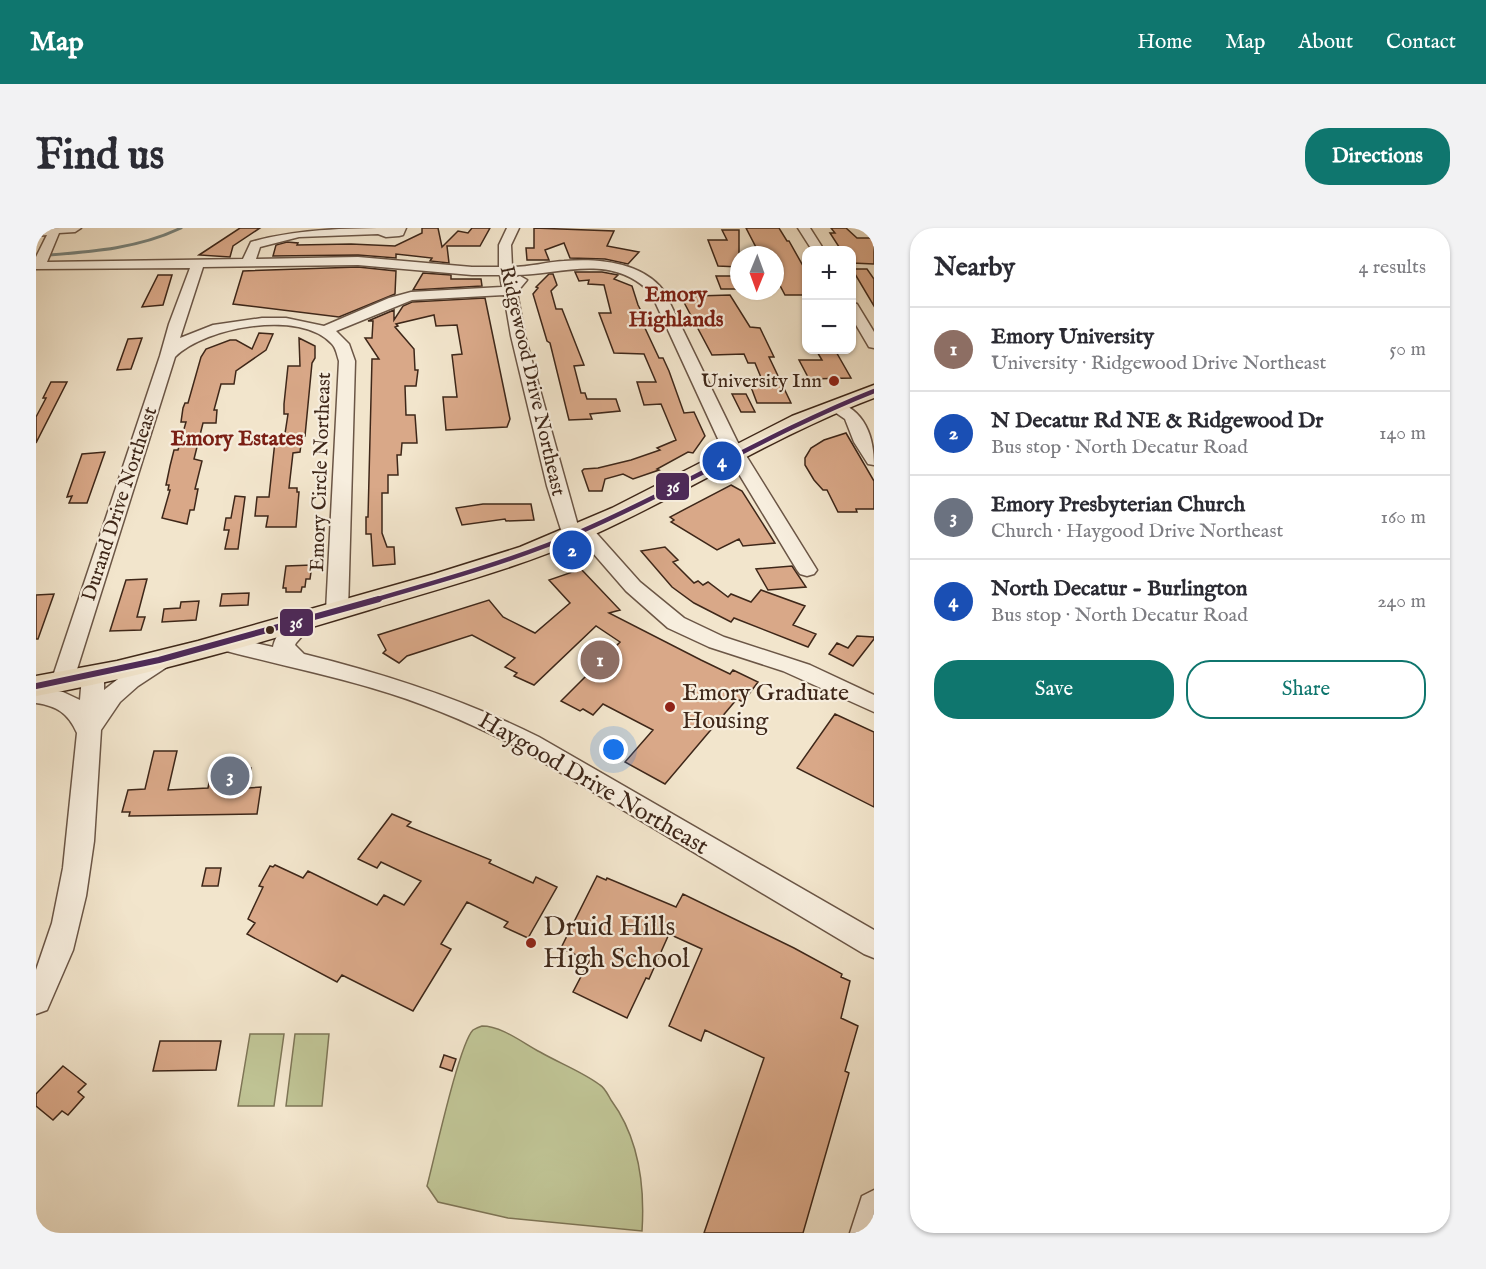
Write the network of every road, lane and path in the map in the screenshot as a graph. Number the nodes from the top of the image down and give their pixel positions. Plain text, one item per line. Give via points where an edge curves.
1 (75, 228) edge
2 (400, 228) edge
3 (513, 228) edge
4 (804, 228) edge
5 (54, 229) edge
6 (381, 229) edge
7 (36, 232) edge
8 (815, 246) edge
9 (248, 262) junction
10 (198, 263) junction
11 (537, 269) junction
12 (507, 271) junction
13 (511, 291) junction
14 (856, 314) edge
15 (176, 324) junction
16 (324, 331) junction
17 (202, 333) junction
18 (874, 344) edge
19 (168, 356) junction
20 (874, 391) edge
21 (834, 406) junction
22 (806, 419) junction
23 (858, 429) junction
24 (736, 454) junction
25 (874, 460) edge
26 (577, 533) junction
27 (807, 570) dead end
28 (337, 611) junction
29 (305, 620) junction
30 (227, 644) junction
31 (162, 660) junction
32 (296, 660) junction
33 (93, 676) junction
34 (62, 682) junction
35 (36, 686) edge
36 (36, 695) edge
37 (874, 704) edge
38 (89, 732) junction
39 (874, 945) edge
40 (36, 1000) edge
41 (874, 1208) edge
42 (868, 1233) edge

1 - 5 street
2 - 6 street via 394,233
3 - 12 street, Ridgewood Drive Northeast via 505,245
4 - 8 street
5 - 7 street
5 - 10 street via 38,266
6 - 9 street via 279,234 255,245
9 - 10 street
9 - 12 street via 367,261 458,271
10 - 15 street, Durand Drive Northeast
11 - 12 street
11 - 13 street via 519,280
11 - 24 street via 568,264 608,266 631,272 654,287
12 - 13 street, Ridgewood Drive Northeast
13 - 16 street via 411,296
13 - 26 street, Ridgewood Drive Northeast via 518,336 553,475
14 - 18 street
15 - 17 street
15 - 19 street, Durand Drive Northeast
16 - 17 street, Emory Circle Northeast via 265,321
16 - 28 street, Emory Circle Northeast via 340,343 346,361
17 - 19 street, Emory Circle Northeast
19 - 34 street, Durand Drive Northeast
20 - 21 main road
21 - 22 main road
21 - 23 street via 851,415
22 - 23 street via 836,421
22 - 24 main road
23 - 25 street
24 - 26 main road
24 - 27 street
26 - 28 main road via 514,557
26 - 37 street, Ridgewood Drive Northeast via 660,612 690,632 795,667
28 - 29 main road
29 - 30 main road
29 - 32 street via 285,638 284,647
30 - 31 main road
30 - 32 street, Haygood Drive Northeast
31 - 33 main road
31 - 38 street via 114,692 96,714
32 - 39 street, Haygood Drive Northeast via 437,700 508,731
33 - 34 main road
33 - 38 street
34 - 35 main road
36 - 38 street via 54,697 77,709
38 - 40 street via 76,877 65,927
41 - 42 street

